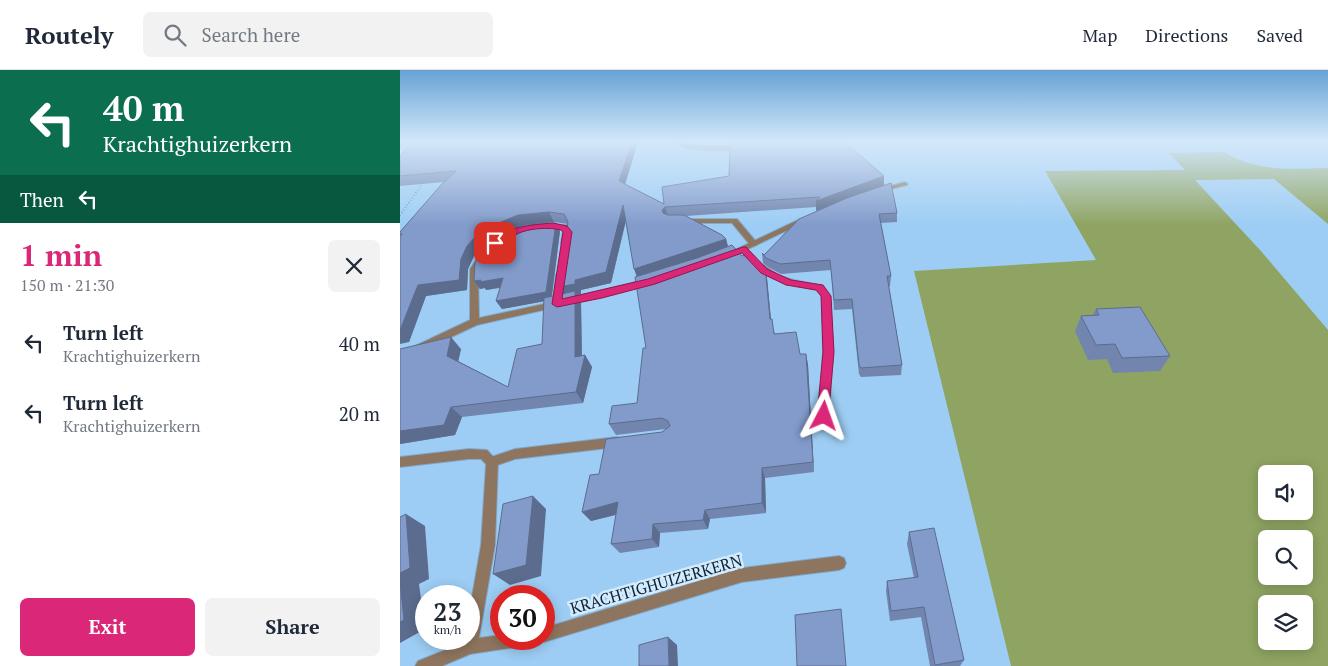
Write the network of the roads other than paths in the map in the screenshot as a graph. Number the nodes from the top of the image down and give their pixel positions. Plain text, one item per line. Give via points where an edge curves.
1 (905, 184) dead end
2 (867, 194) edge
3 (810, 218) edge
4 (671, 221) edge
5 (536, 227) edge
6 (754, 244) junction
7 (490, 249) edge
8 (743, 249) junction
9 (718, 258) edge
10 (659, 279) edge
11 (557, 304) junction
12 (475, 322) junction
13 (400, 357) edge
14 (824, 416) dead end
15 (630, 441) edge
16 (400, 462) edge
17 (492, 462) junction
18 (838, 563) dead end
19 (480, 590) edge
20 (555, 631) edge
21 (463, 650) edge
22 (423, 666) edge

1 - 2 street
3 - 6 street
4 - 6 street via 734,221
5 - 11 street via 553,226 567,232
6 - 8 street
7 - 12 street via 474,269
8 - 9 street
8 - 14 street via 764,271 789,282 820,288 826,296 828,352
10 - 11 street
11 - 12 street
12 - 13 street
15 - 17 street via 515,454
16 - 17 street via 469,454 483,454
17 - 19 street via 488,544
18 - 20 street, KRACHTIGHUIZERKERN via 742,575
21 - 22 street

